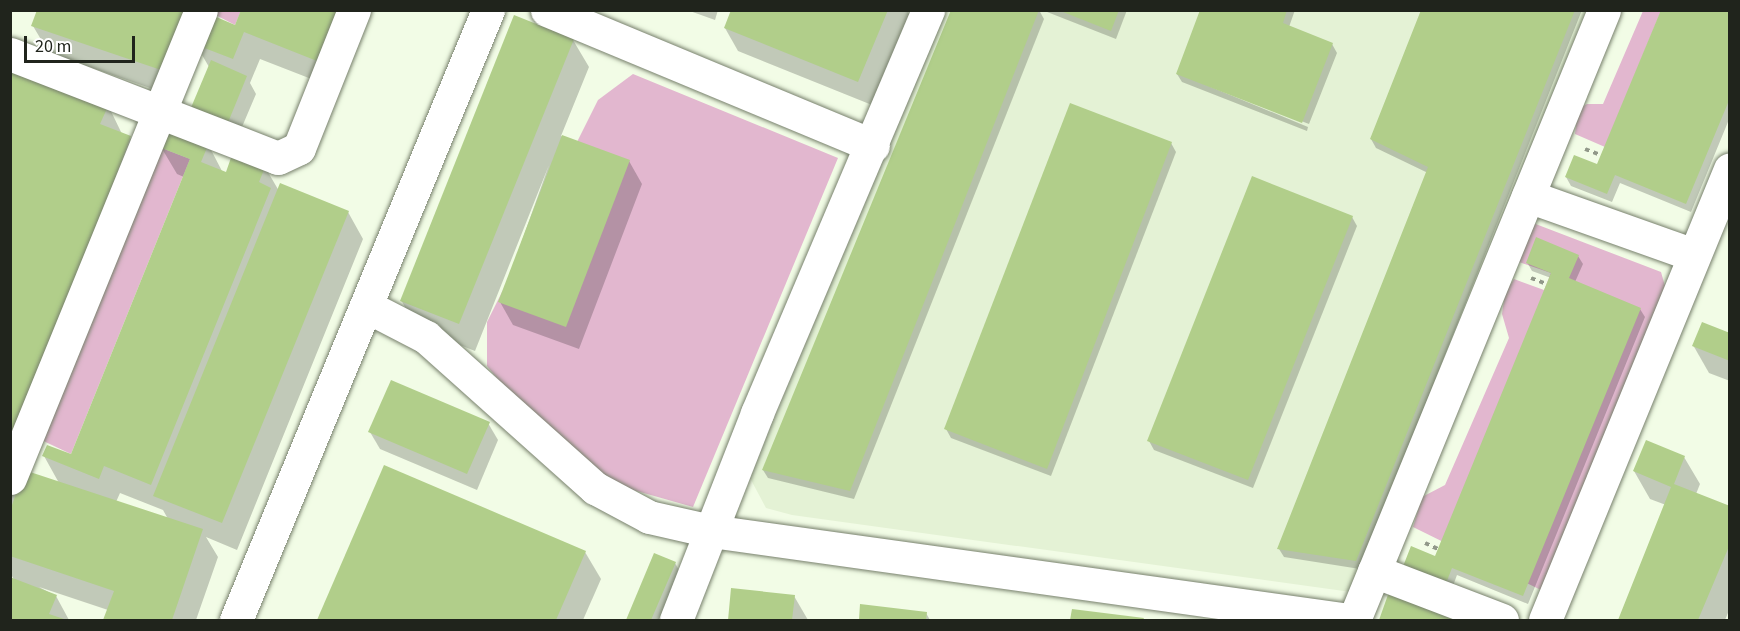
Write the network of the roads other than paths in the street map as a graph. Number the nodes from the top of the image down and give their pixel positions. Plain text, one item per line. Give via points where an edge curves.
1 (201, 10) edge
2 (354, 10) edge
3 (488, 10) edge
4 (547, 10) edge
5 (928, 10) edge
6 (1604, 10) edge
7 (10, 54) edge
8 (159, 114) junction
9 (873, 146) junction
10 (1730, 169) edge
11 (1528, 196) junction
12 (1694, 255) junction
13 (366, 306) junction
14 (10, 478) edge
15 (711, 531) junction
16 (1374, 571) junction
17 (236, 621) edge
18 (676, 621) edge
19 (1348, 621) edge
20 (1354, 621) edge
21 (1502, 621) edge
22 (1545, 621) edge

1 - 8 lane
2 - 8 lane via 300,148 278,158
3 - 13 lane
4 - 9 lane
5 - 9 lane
6 - 11 lane
7 - 8 lane
8 - 14 lane
9 - 15 lane via 757,413
10 - 12 lane
11 - 12 lane
11 - 16 lane
12 - 22 lane
13 - 15 lane via 426,337 595,488 649,517
13 - 17 lane
15 - 18 lane
15 - 19 lane
16 - 20 lane
16 - 21 lane

